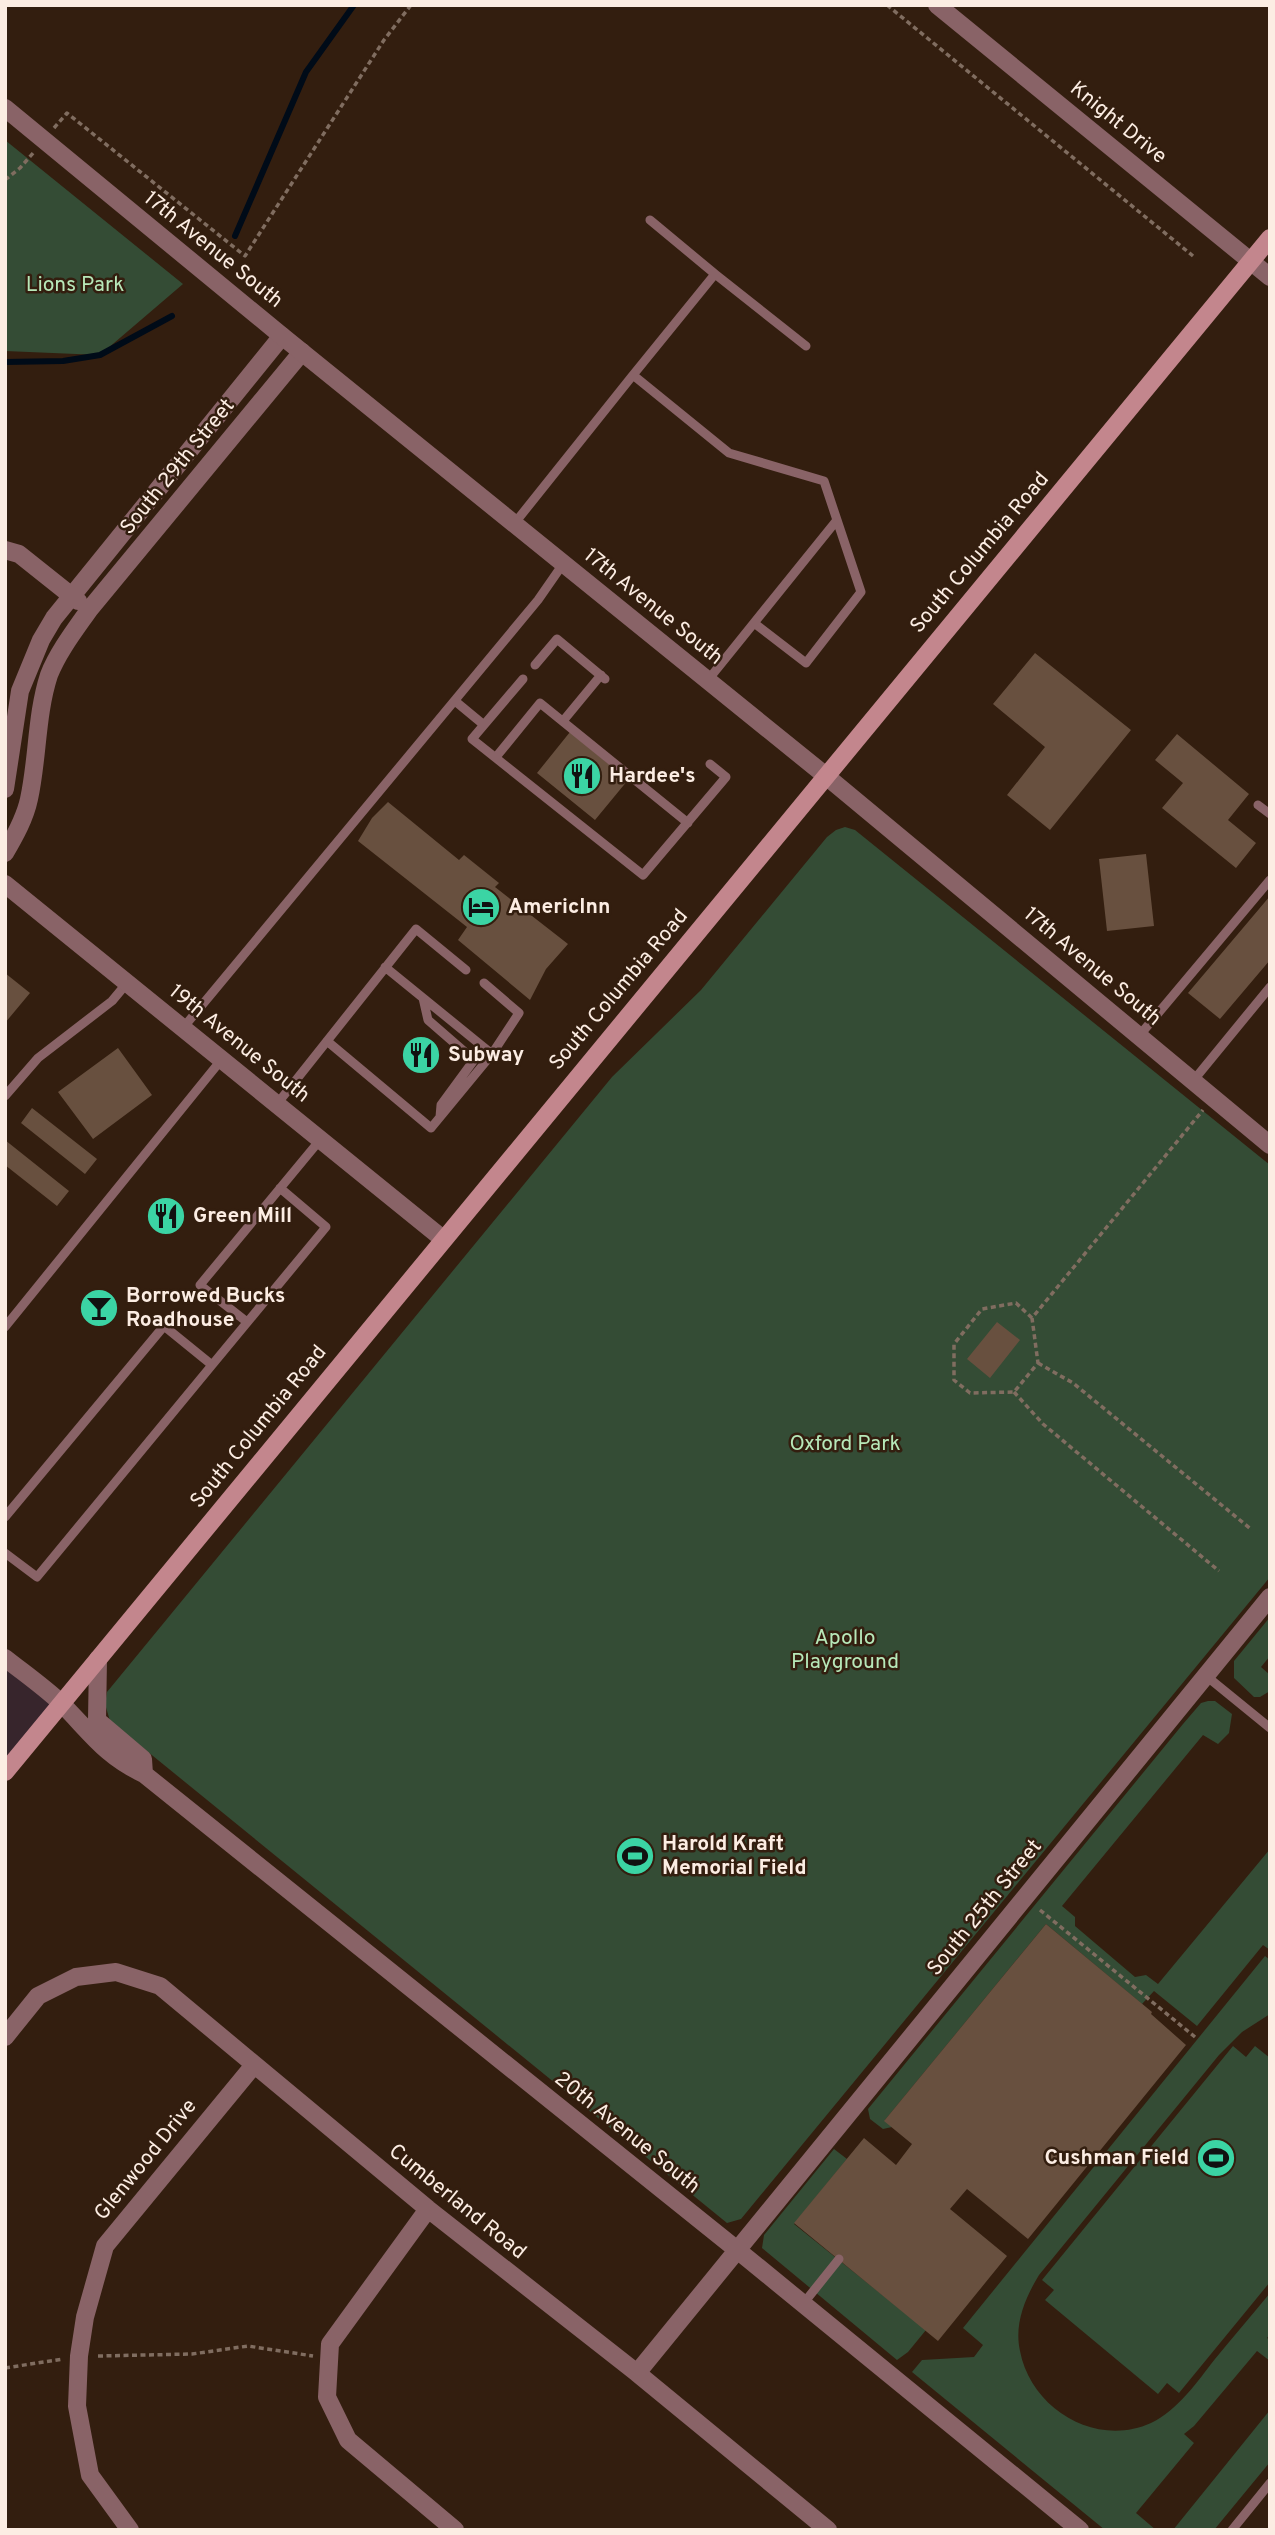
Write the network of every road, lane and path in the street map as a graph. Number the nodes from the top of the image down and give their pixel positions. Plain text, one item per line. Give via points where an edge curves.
1 (411, 5) edge
2 (887, 5) edge
3 (937, 5) edge
4 (5, 108) edge
5 (67, 113) dead end
6 (20, 168) dead end
7 (5, 180) edge
8 (650, 220) dead end
9 (1270, 238) edge
10 (1193, 256) dead end
11 (1251, 261) junction
12 (715, 274) junction
13 (1270, 277) edge
14 (282, 336) junction
15 (806, 346) dead end
16 (302, 352) junction
17 (633, 375) junction
18 (837, 520) junction
19 (514, 524) junction
20 (5, 550) edge
21 (563, 564) junction
22 (71, 596) junction
23 (89, 610) junction
24 (754, 622) junction
25 (535, 665) dead end
26 (523, 679) dead end
27 (708, 680) junction
28 (455, 701) junction
29 (563, 721) junction
30 (484, 725) junction
31 (496, 757) junction
32 (710, 764) dead end
33 (826, 776) junction
34 (5, 789) edge
35 (1258, 804) dead end
36 (1270, 814) edge
37 (688, 823) junction
38 (5, 853) edge
39 (1270, 880) edge
40 (5, 884) edge
41 (385, 967) junction
42 (466, 970) dead end
43 (127, 983) junction
44 (484, 984) dead end
45 (1270, 987) edge
46 (423, 997) junction
47 (183, 1028) junction
48 (1139, 1036) junction
49 (327, 1041) junction
50 (492, 1054) junction
51 (222, 1059) junction
52 (1193, 1081) junction
53 (5, 1096) edge
54 (1213, 1098) junction
55 (277, 1104) junction
56 (440, 1117) junction
57 (320, 1140) junction
58 (1270, 1145) edge
59 (280, 1188) junction
60 (443, 1239) junction
61 (1032, 1318) junction
62 (247, 1322) junction
63 (5, 1327) edge
64 (1038, 1363) junction
65 (212, 1365) junction
66 (1014, 1392) junction
67 (5, 1517) edge
68 (1252, 1530) dead end
69 (5, 1553) edge
70 (1219, 1571) dead end
71 (1270, 1597) edge
72 (5, 1658) edge
73 (98, 1659) junction
74 (1205, 1675) junction
75 (61, 1703) junction
76 (1270, 1728) edge
77 (5, 1772) edge
78 (144, 1774) junction
79 (1024, 1896) junction
80 (5, 2037) edge
81 (1195, 2037) dead end
82 (254, 2065) junction
83 (428, 2209) junction
84 (736, 2249) junction
85 (839, 2259) dead end
86 (803, 2304) junction
87 (79, 2356) junction
88 (329, 2358) junction
89 (5, 2368) edge
90 (637, 2373) junction
91 (1270, 2483) edge
92 (130, 2530) edge
93 (455, 2530) edge
94 (828, 2530) edge
95 (1080, 2530) edge
96 (1232, 2530) edge

1 - 5 path via 244,256
2 - 10 path
3 - 11 street, Knight Drive
4 - 14 street, 17th Avenue South
6 - 7 path
8 - 12 lane
9 - 11 main road, South Columbia Road
11 - 13 street, Knight Drive
11 - 33 main road, South Columbia Road
12 - 15 lane
12 - 17 lane
14 - 16 street, 17th Avenue South
14 - 22 street, South 29th Street
16 - 19 street, 17th Avenue South
16 - 23 street, South 29th Street
17 - 18 lane via 729,453 824,481
17 - 19 lane
18 - 24 lane
18 - 24 lane via 861,592 806,663
19 - 21 street, 17th Avenue South
20 - 22 street via 19,554
21 - 27 street, 17th Avenue South
21 - 28 lane
22 - 23 street
22 - 34 street, South 29th Street via 41,640 20,691
23 - 38 street, South 29th Street via 50,674 40,712 29,799
24 - 27 lane
25 - 29 lane via 557,639 603,677
26 - 30 lane
27 - 33 street, 17th Avenue South
28 - 30 lane
28 - 47 lane
29 - 31 lane via 540,703
29 - 37 lane
30 - 31 lane via 472,738
31 - 37 lane via 643,875
32 - 37 lane via 726,777
33 - 48 street, 17th Avenue South
33 - 60 main road, South Columbia Road
35 - 36 lane
39 - 48 lane
40 - 43 street, 19th Avenue South
41 - 42 lane via 416,929
41 - 46 lane
41 - 49 lane
43 - 47 street, 19th Avenue South
43 - 53 lane via 112,1001 37,1058
44 - 50 lane via 519,1013
45 - 52 lane
46 - 50 lane
46 - 56 lane via 428,1020 474,1060 441,1105
47 - 51 street, 19th Avenue South
48 - 52 street, 17th Avenue South
49 - 55 lane
49 - 56 lane via 431,1128
50 - 56 lane
51 - 55 street, 19th Avenue South
51 - 63 lane
52 - 54 street, 17th Avenue South
54 - 58 street, 17th Avenue South
54 - 61 path
55 - 57 street, 19th Avenue South
57 - 59 lane
57 - 60 street, 19th Avenue South
59 - 62 lane via 326,1227
59 - 62 lane via 200,1285
60 - 73 main road, South Columbia Road
61 - 64 path
61 - 66 path via 1016,1303 982,1309 954,1344 954,1380 970,1393
62 - 65 lane
64 - 66 path
64 - 68 path via 1073,1383
65 - 67 lane via 164,1326
65 - 69 lane via 37,1577
66 - 70 path via 1043,1424
71 - 74 street, South 25th Street
72 - 75 street, 20th Avenue South
73 - 75 main road, South Columbia Road
73 - 78 street, 20th Avenue South via 97,1720 143,1759
74 - 76 lane
74 - 79 street, South 25th Street
75 - 77 main road, South Columbia Road
75 - 78 street, 20th Avenue South via 123,1764
78 - 84 street, 20th Avenue South
79 - 81 path
79 - 84 street, South 25th Street
80 - 82 street, Cumberland Road via 38,1996 76,1977 116,1972 160,1986
82 - 83 street, Cumberland Road
82 - 87 street, Glenwood Drive via 105,2246
83 - 88 street via 330,2344
83 - 90 street, Cumberland Road
84 - 86 street, 20th Avenue South
84 - 90 street, South 25th Street
85 - 86 lane
86 - 95 street, 20th Avenue South
87 - 88 path via 192,2354 248,2346
87 - 89 path
87 - 92 street, Glenwood Drive via 77,2406 90,2475
88 - 93 street via 327,2397 348,2440
90 - 94 street, Cumberland Road
91 - 96 lane

